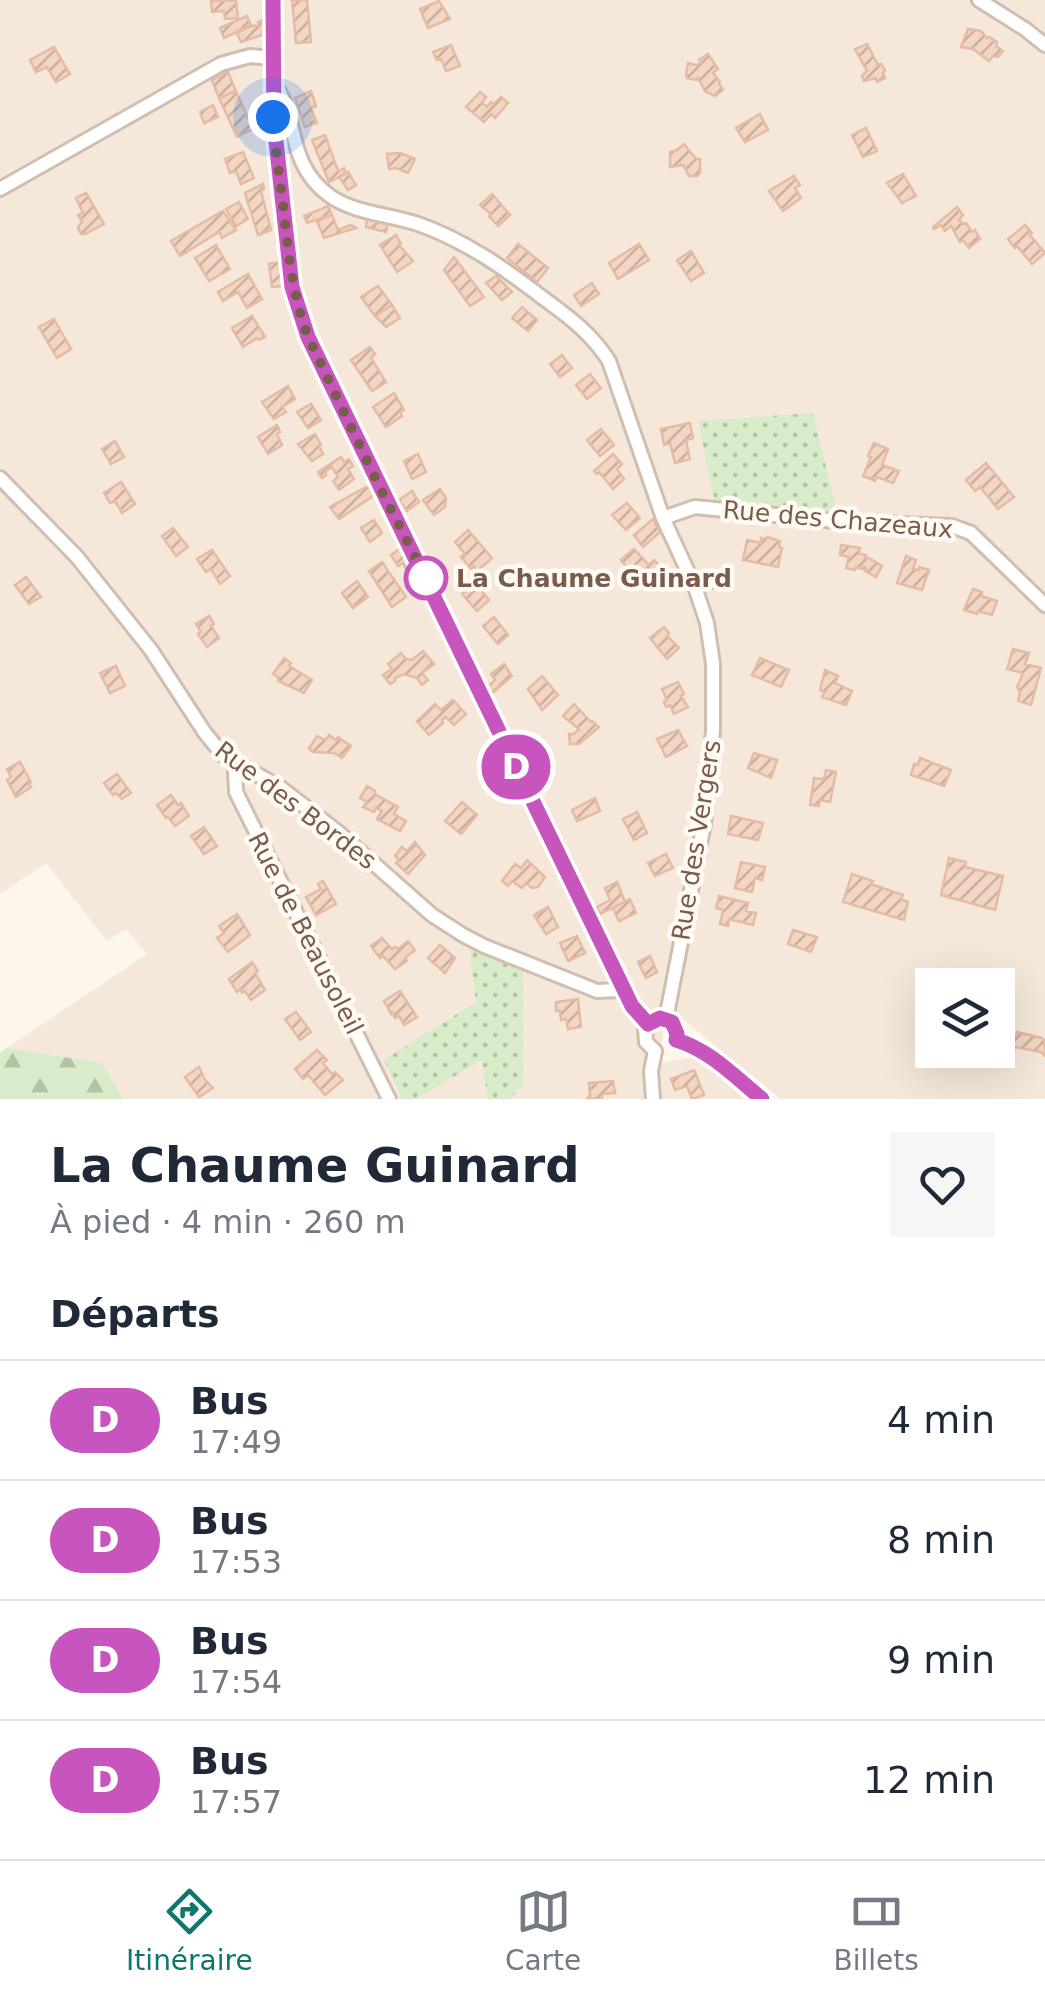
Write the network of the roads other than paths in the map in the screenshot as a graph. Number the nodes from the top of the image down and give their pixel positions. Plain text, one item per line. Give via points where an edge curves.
1 (273, 0) edge
2 (979, 0) edge
3 (1045, 45) edge
4 (272, 58) junction
5 (272, 82) junction
6 (0, 189) edge
7 (0, 478) edge
8 (663, 518) junction
9 (1045, 605) edge
10 (237, 764) junction
11 (624, 988) junction
12 (666, 1019) junction
13 (648, 1024) junction
14 (676, 1040) junction
15 (655, 1051) junction
16 (389, 1099) edge
17 (654, 1099) edge
18 (762, 1099) edge

1 - 4 street
2 - 3 street
4 - 5 street
4 - 6 street via 221,64
5 - 8 street, Rue des Vergers via 304,168 329,195 351,208 443,232 504,267 597,342 620,389
5 - 11 street via 292,287 308,337
7 - 10 street, Rue des Bordes via 78,558 205,733
8 - 9 street, Rue des Chazeaux via 694,507 952,526 971,533
8 - 12 street, Rue des Vergers via 707,623 713,722 704,824
10 - 11 street, Rue des Bordes via 281,788 464,936 597,991
10 - 16 street, Rue de Beausoleil via 236,792
11 - 13 street
12 - 13 street
12 - 14 street via 676,1027
13 - 15 street via 644,1036
14 - 15 street via 668,1050
14 - 18 street via 706,1054
15 - 17 street

